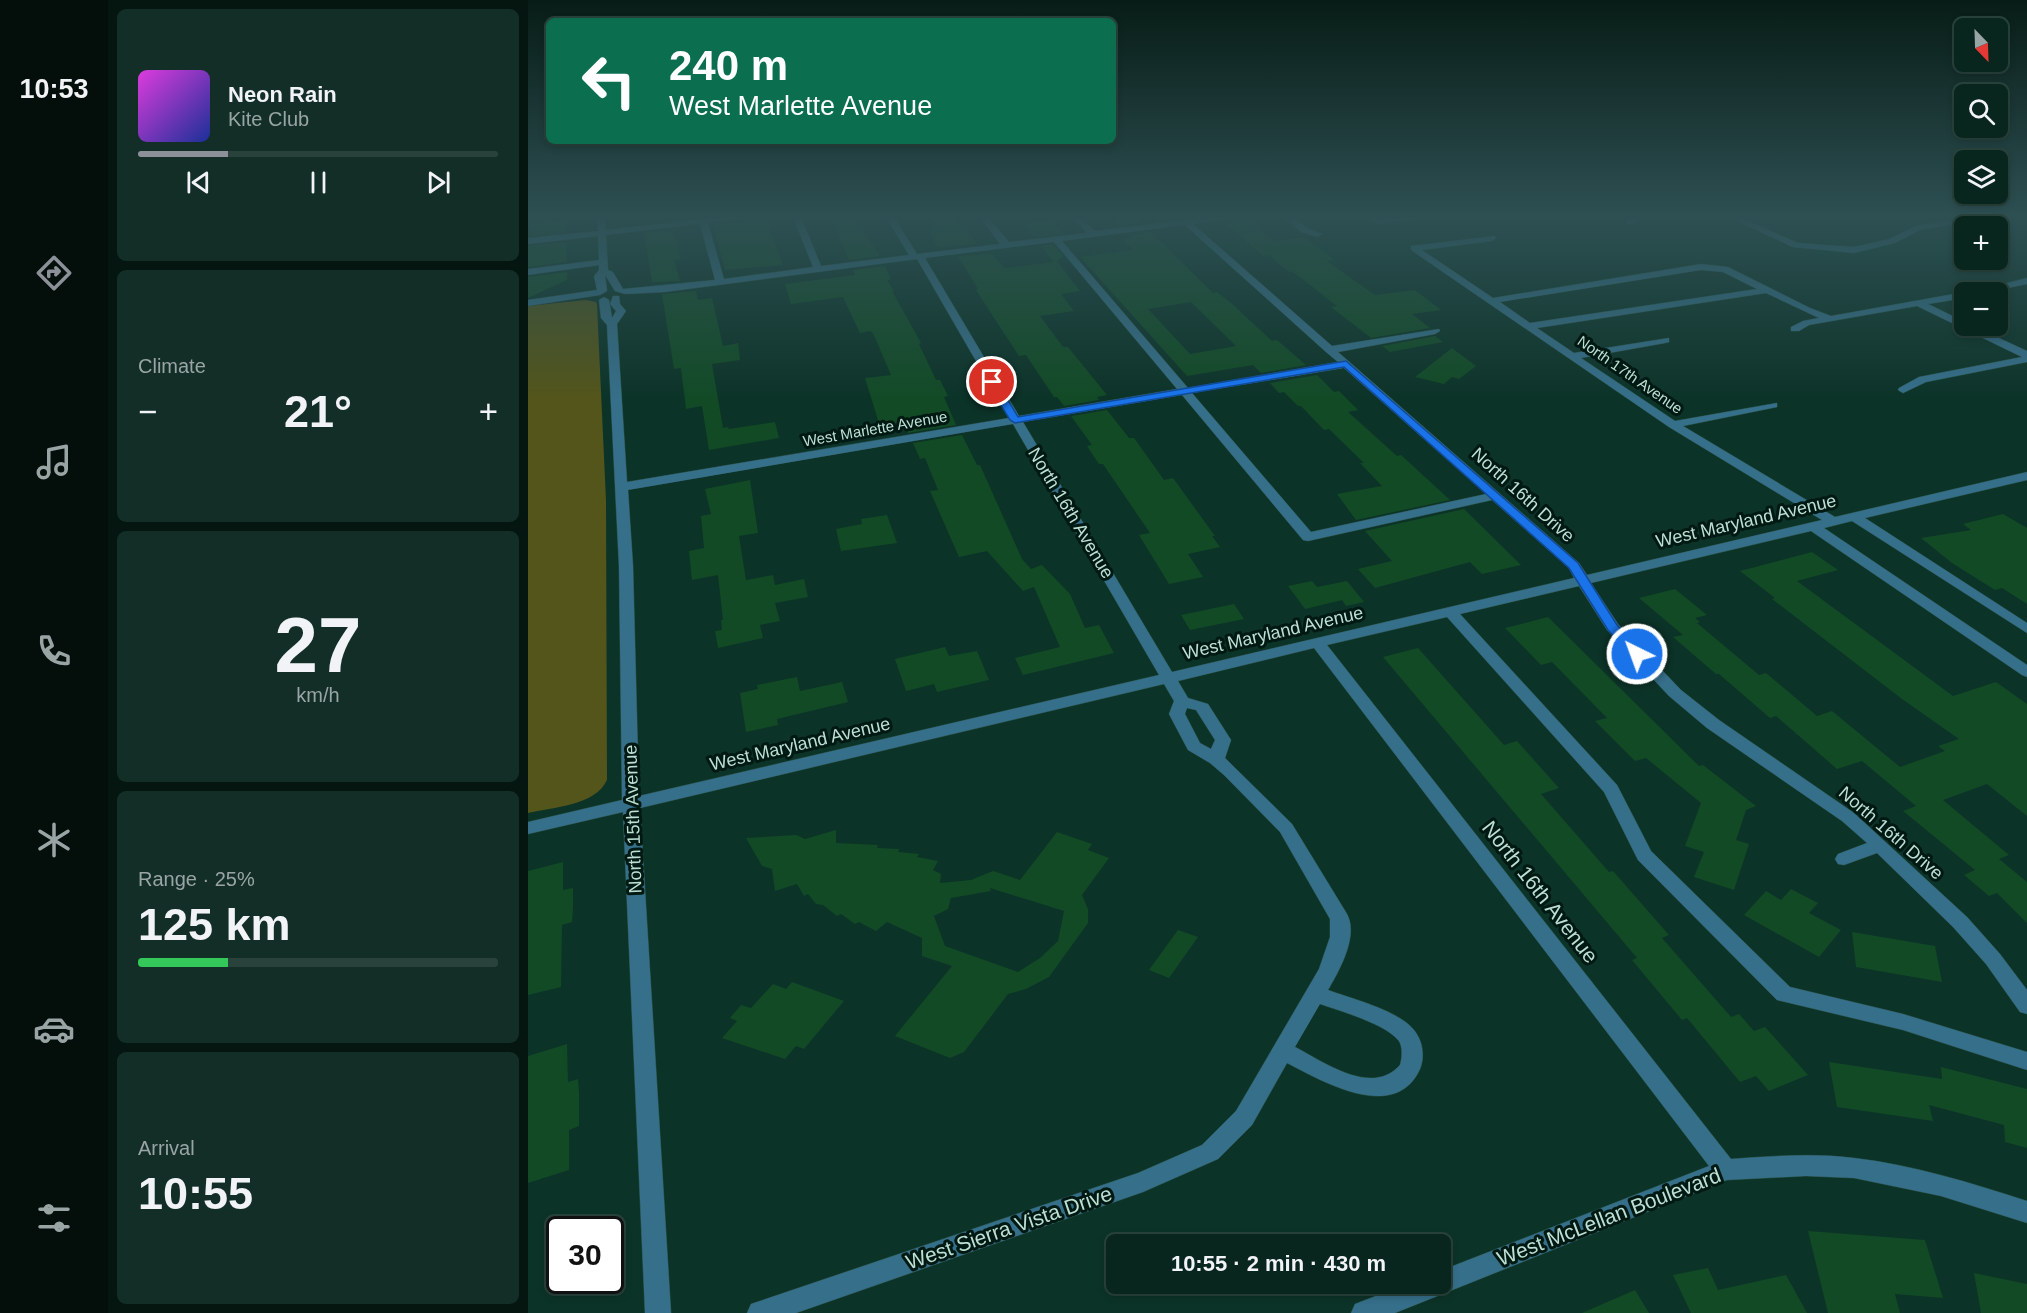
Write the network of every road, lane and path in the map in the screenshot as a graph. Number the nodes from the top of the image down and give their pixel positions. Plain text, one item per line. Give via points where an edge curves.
1 (599, 278) edge
2 (612, 278) edge
3 (719, 278) edge
4 (748, 278) edge
5 (930, 278) edge
6 (1089, 278) edge
7 (1247, 278) edge
8 (1458, 278) edge
9 (1631, 278) edge
10 (1744, 278) edge
11 (2027, 281) edge
12 (720, 282) junction
13 (2008, 285) edge
14 (1768, 290) junction
15 (620, 294) junction
16 (600, 296) junction
17 (1954, 297) edge
18 (1491, 301) junction
19 (528, 303) edge
20 (1920, 304) junction
21 (1831, 320) junction
22 (612, 324) junction
23 (1529, 326) junction
24 (1795, 329) dead end
25 (1434, 330) dead end
26 (1665, 340) dead end
27 (1330, 350) junction
28 (1573, 356) junction
29 (2027, 357) edge
30 (1346, 364) junction
31 (1903, 390) dead end
32 (1184, 391) junction
33 (1773, 405) dead end
34 (1015, 420) junction
35 (1672, 425) junction
36 (2027, 476) edge
37 (622, 487) junction
38 (1495, 496) junction
39 (1853, 516) junction
40 (1833, 521) junction
41 (1813, 526) junction
42 (1583, 580) junction
43 (1450, 612) junction
44 (2027, 630) edge
45 (1318, 643) junction
46 (2027, 672) edge
47 (1168, 676) junction
48 (1182, 701) junction
49 (1213, 725) junction
50 (1186, 732) junction
51 (1216, 759) junction
52 (631, 804) junction
53 (528, 828) edge
54 (1880, 845) junction
55 (1844, 859) dead end
56 (1316, 994) junction
57 (2027, 1006) edge
58 (1282, 1052) junction
59 (2027, 1061) edge
60 (1726, 1170) junction
61 (2027, 1212) edge
62 (1451, 1278) edge
63 (1412, 1294) edge
64 (658, 1313) edge
65 (760, 1313) edge
66 (1364, 1313) edge

1 - 16 street, North 15th Avenue
2 - 15 street
3 - 12 street
4 - 12 street
5 - 34 street, North 16th Avenue
6 - 32 street
7 - 27 street, North 16th Drive
8 - 18 street, North 17th Avenue
9 - 18 street
10 - 14 street
11 - 13 street
12 - 15 street
14 - 21 street
14 - 23 street
15 - 16 street
15 - 22 street, North 15th Avenue via 615,304 620,315
16 - 19 street
16 - 22 street, North 15th Avenue via 606,318
17 - 20 street
18 - 23 street, North 17th Avenue
20 - 21 street
20 - 29 street
21 - 24 street via 1806,323
22 - 37 street, North 15th Avenue
23 - 28 street, North 17th Avenue
25 - 27 street
26 - 28 street
27 - 30 street, North 16th Drive
28 - 35 street, North 17th Avenue
29 - 31 street via 1923,379
30 - 32 street, West Marlette Avenue
30 - 38 street, North 16th Drive
32 - 34 street, West Marlette Avenue
32 - 38 street via 1308,537
33 - 35 street
34 - 37 street, West Marlette Avenue
34 - 47 street, North 16th Avenue
35 - 40 street, North 17th Avenue
36 - 39 street, West Maryland Avenue
37 - 52 street, North 15th Avenue
38 - 42 street, North 16th Drive via 1574,566
39 - 40 street, West Maryland Avenue
39 - 44 street
40 - 41 street, West Maryland Avenue
41 - 42 street, West Maryland Avenue
41 - 46 street
42 - 43 street, West Maryland Avenue
42 - 54 street, North 16th Drive via 1612,627 1675,693 1713,724 1848,817
43 - 45 street, West Maryland Avenue
43 - 59 street via 1611,789 1644,855 1784,994 1903,1022
45 - 47 street, West Maryland Avenue
45 - 60 street, North 16th Avenue
47 - 48 street, North 16th Avenue
47 - 52 street, West Maryland Avenue
48 - 49 street via 1202,707
48 - 50 street via 1177,714
49 - 50 street
49 - 51 street via 1223,740
50 - 51 street, West Sierra Vista Drive via 1194,746
51 - 56 street, West Sierra Vista Drive via 1286,828 1340,919 1340,937
52 - 53 street, West Maryland Avenue
52 - 64 street, North 15th Avenue
54 - 55 street
54 - 57 street, North 16th Drive via 1993,958
56 - 58 street, West Sierra Vista Drive
56 - 58 street via 1393,1025 1411,1044 1413,1060 1408,1072 1376,1088 1349,1082
58 - 65 street, West Sierra Vista Drive via 1244,1118 1209,1152 1143,1182
60 - 61 street, West McLellan Boulevard via 1774,1165 1854,1168 1987,1198
60 - 62 street, West McLellan Boulevard
63 - 66 street, West McLellan Boulevard

